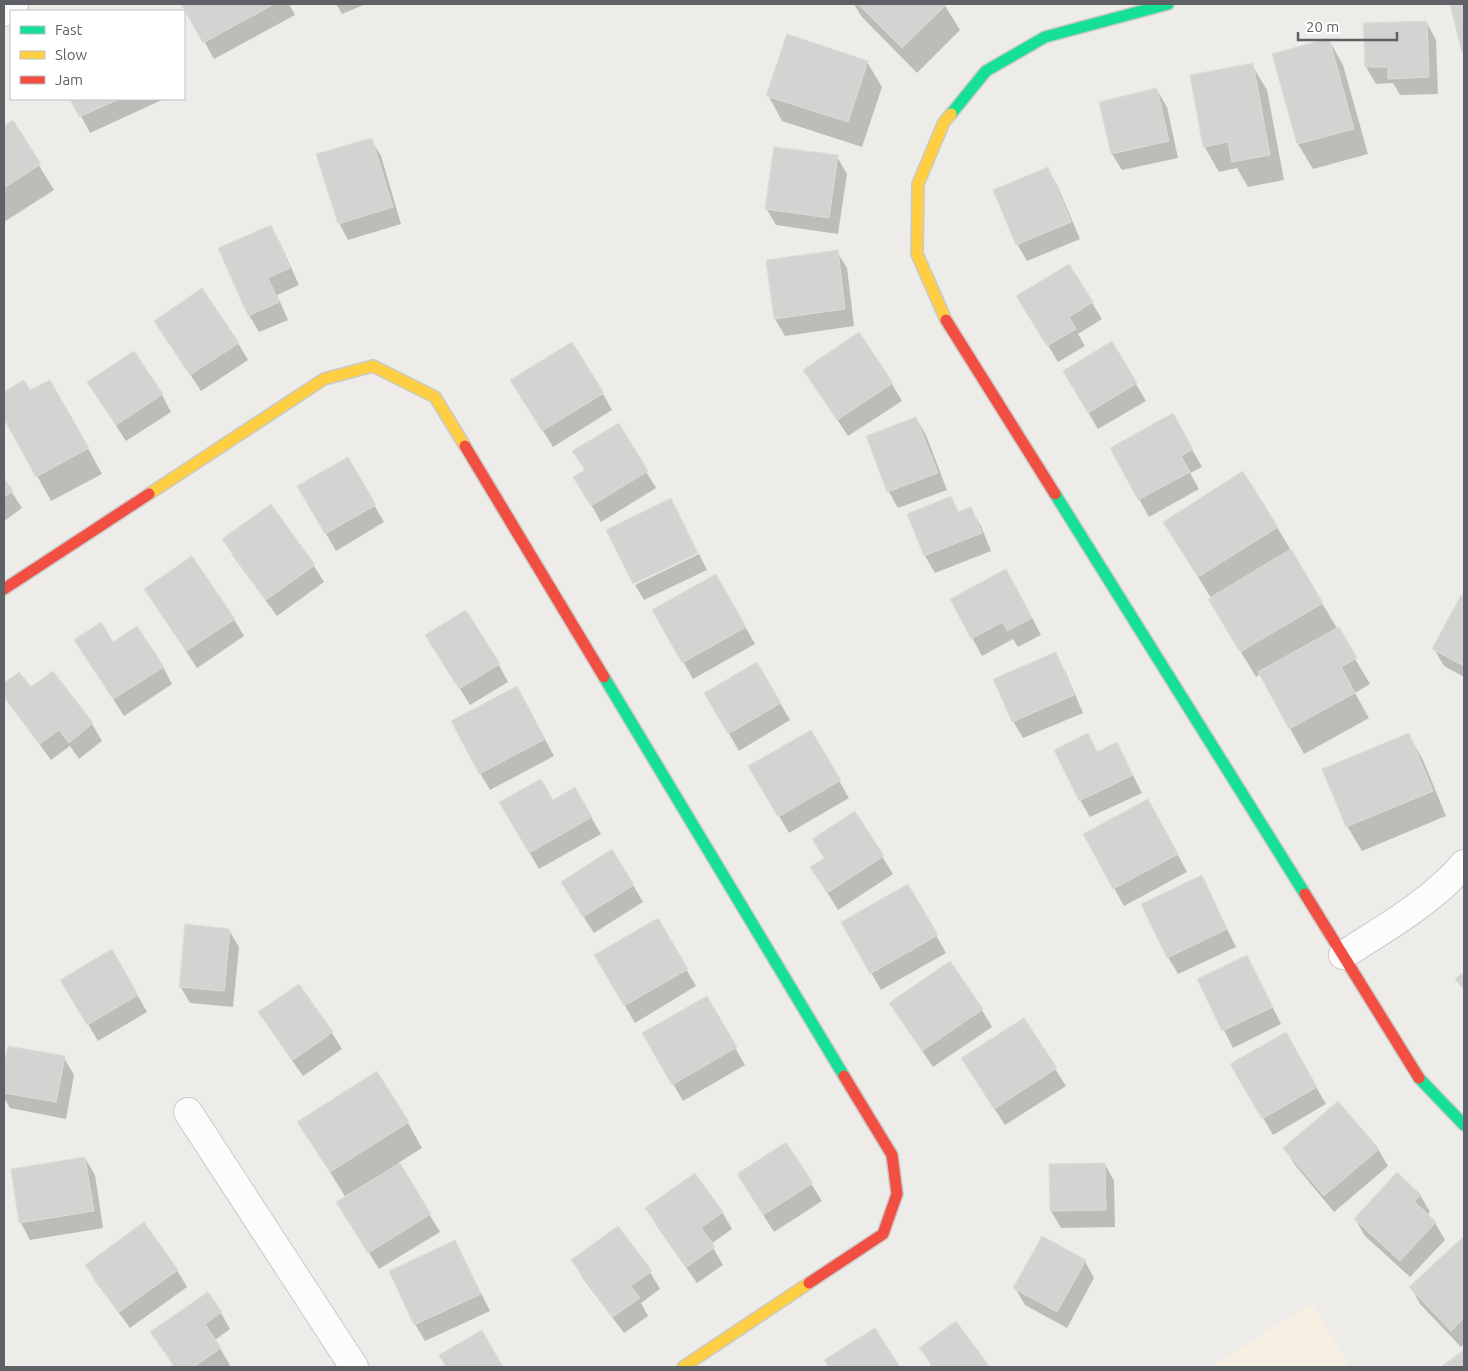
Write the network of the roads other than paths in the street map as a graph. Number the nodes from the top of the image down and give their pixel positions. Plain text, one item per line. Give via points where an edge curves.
1 (14, 4) edge
2 (1168, 4) edge
3 (4, 12) edge
4 (4, 590) edge
5 (1464, 864) edge
6 (1344, 955) junction
7 (188, 1112) dead end
8 (1464, 1125) edge
9 (354, 1367) edge
10 (683, 1367) edge

1 - 3 street
2 - 6 street via 1045,37 986,71 944,122 918,184 917,254 945,319
4 - 10 street via 324,379 373,366 435,397 892,1155 897,1194 884,1234
5 - 6 street via 1452,878 1397,921
6 - 8 street via 1420,1080
7 - 9 street

